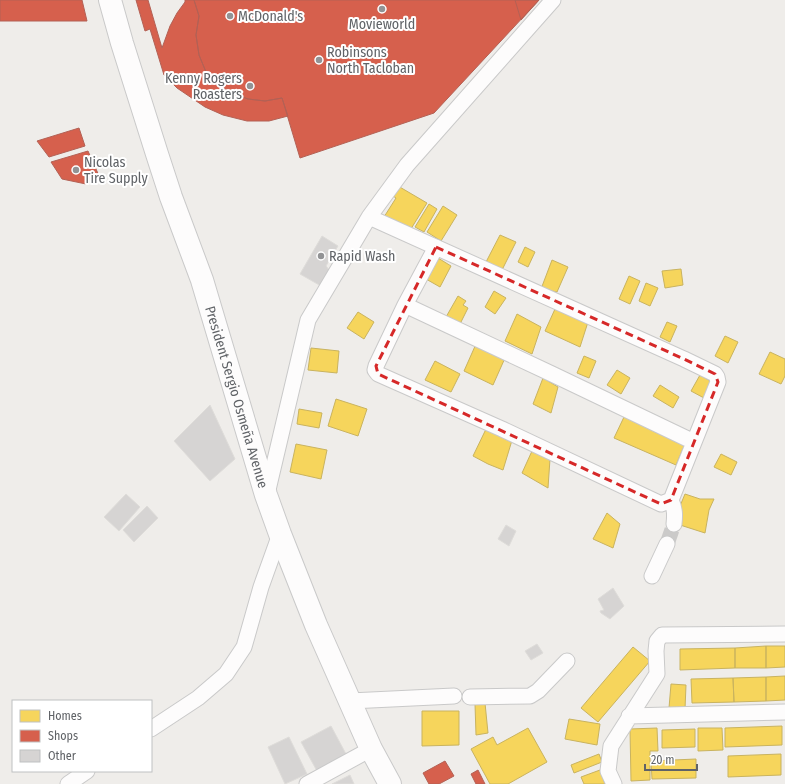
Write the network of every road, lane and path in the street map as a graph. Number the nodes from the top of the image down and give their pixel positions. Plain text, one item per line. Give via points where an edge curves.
1 (110, 0) edge
2 (553, 0) edge
3 (369, 217) junction
4 (436, 247) junction
5 (405, 305) junction
6 (694, 442) junction
7 (266, 494) junction
8 (671, 500) junction
9 (674, 524) tunnel mouth
10 (280, 534) junction
11 (666, 544) tunnel mouth
12 (652, 576) dead end
13 (785, 634) edge
14 (567, 661) dead end
15 (454, 696) dead end
16 (470, 697) dead end
17 (350, 701) junction
18 (785, 712) edge
19 (630, 716) junction
20 (152, 728) edge
21 (371, 749) junction
22 (86, 772) edge
23 (68, 784) edge
24 (307, 784) edge
25 (390, 784) edge
26 (614, 784) edge

1 - 7 main road, President Sergio Osmeña Avenue via 157,154 202,280
2 - 3 street via 407,165
3 - 4 street
3 - 7 street via 308,320
4 - 5 street
4 - 6 street via 714,374 718,382
5 - 6 street
5 - 8 street via 376,366 378,374 661,504
6 - 8 street
7 - 10 main road, President Sergio Osmeña Avenue
8 - 9 street via 675,514
10 - 17 main road, President Sergio Osmeña Avenue
10 - 20 street via 244,646 226,674 198,698
11 - 12 street
13 - 19 street via 662,635 657,641 657,674
14 - 16 street via 530,696
15 - 17 street
17 - 21 main road, President Sergio Osmeña Avenue
18 - 19 street
19 - 26 street via 611,746 608,771
21 - 24 street
21 - 25 main road, President Sergio Osmeña Avenue
22 - 23 street

